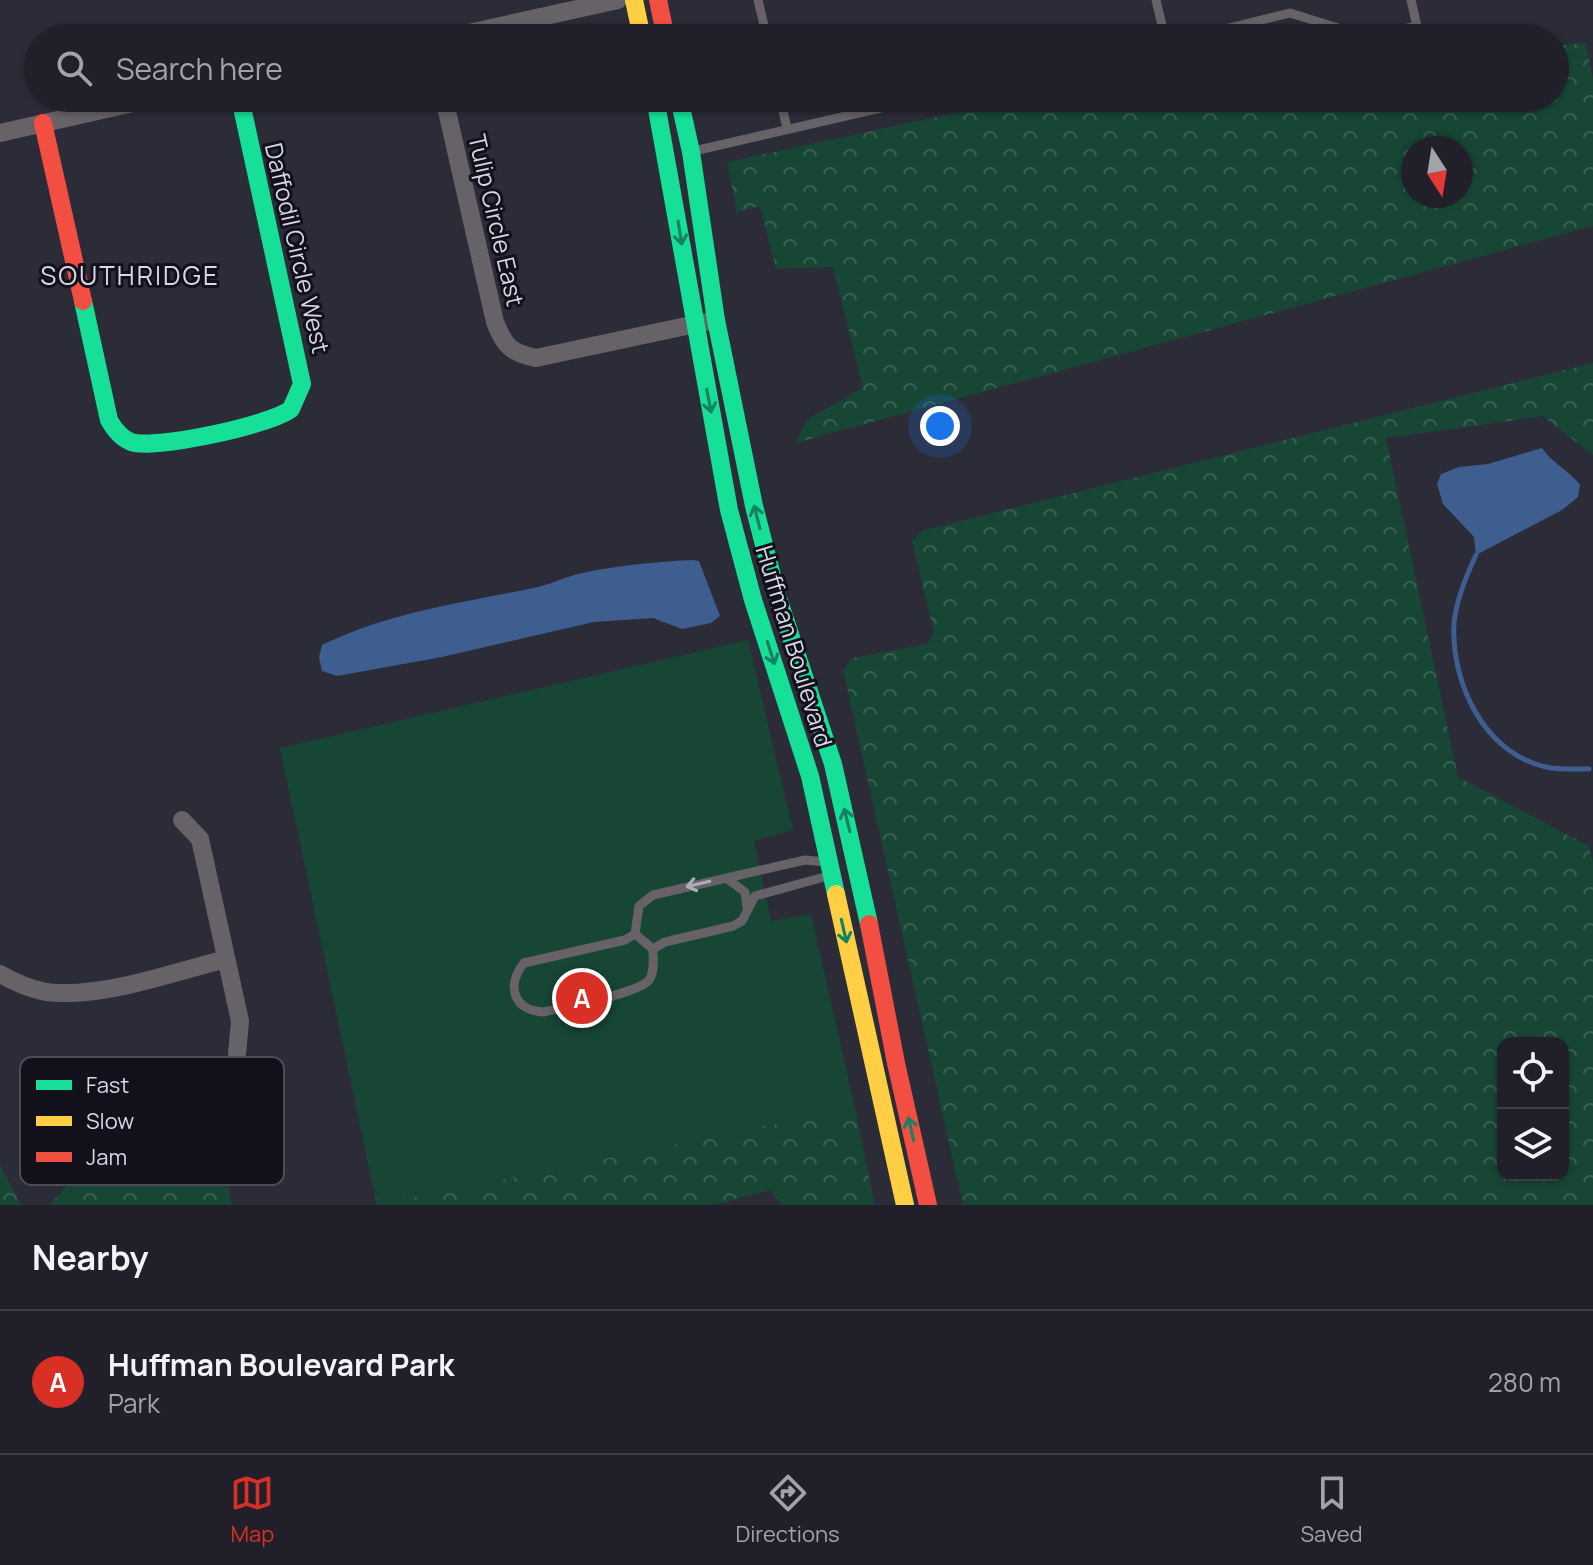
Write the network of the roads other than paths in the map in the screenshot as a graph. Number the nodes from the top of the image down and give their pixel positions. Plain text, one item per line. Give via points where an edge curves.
1 (618, 0) edge
2 (634, 0) edge
3 (658, 0) edge
4 (758, 0) edge
5 (1156, 0) edge
6 (1411, 0) edge
7 (509, 24) edge
8 (639, 24) edge
9 (663, 24) edge
10 (764, 24) edge
11 (1162, 24) edge
12 (1246, 24) edge
13 (1325, 24) edge
14 (1417, 24) edge
15 (92, 112) edge
16 (243, 112) edge
17 (447, 112) edge
18 (658, 112) edge
19 (682, 112) edge
20 (783, 112) edge
21 (860, 112) edge
22 (43, 123) junction
23 (787, 128) junction
24 (0, 133) edge
25 (691, 152) junction
26 (667, 156) junction
27 (716, 320) junction
28 (695, 324) junction
29 (182, 820) dead end
30 (857, 864) junction
31 (830, 868) junction
32 (726, 878) junction
33 (747, 907) junction
34 (635, 934) junction
35 (653, 949) junction
36 (226, 959) junction
37 (0, 974) edge
38 (237, 1054) dead end
39 (905, 1205) edge
40 (928, 1205) edge

1 - 7 street
2 - 8 street
3 - 9 street
4 - 10 lane
5 - 11 lane
6 - 14 lane
12 - 13 lane via 1290,13
15 - 22 street
16 - 22 street, Daffodil Circle West via 302,384 292,408 274,420 158,444 125,440 109,420
17 - 28 street, Tulip Circle East via 495,322 511,350 536,358
18 - 26 street, Huffman Boulevard
19 - 25 street, Huffman Boulevard
20 - 23 lane
21 - 23 lane
22 - 24 street
23 - 25 lane
25 - 26 lane
25 - 27 street, Huffman Boulevard
26 -> 28 street, Huffman Boulevard
27 - 28 street
30 -> 27 street, Huffman Boulevard via 833,764 777,595
28 -> 31 street, Huffman Boulevard via 729,510 810,776
29 - 36 street via 200,839
30 - 31 lane
40 -> 30 street, Huffman Boulevard
31 - 32 lane via 805,860
31 - 33 lane via 758,895
31 -> 39 street, Huffman Boulevard
32 - 33 lane via 745,892
32 -> 34 lane via 653,895 639,906
33 - 35 lane via 742,921 733,926
34 - 35 lane
34 - 35 lane via 524,963 515,974 513,992 532,1012 544,1012 635,989 653,972
36 - 37 street via 93,992 56,993
36 - 38 street via 240,1021

